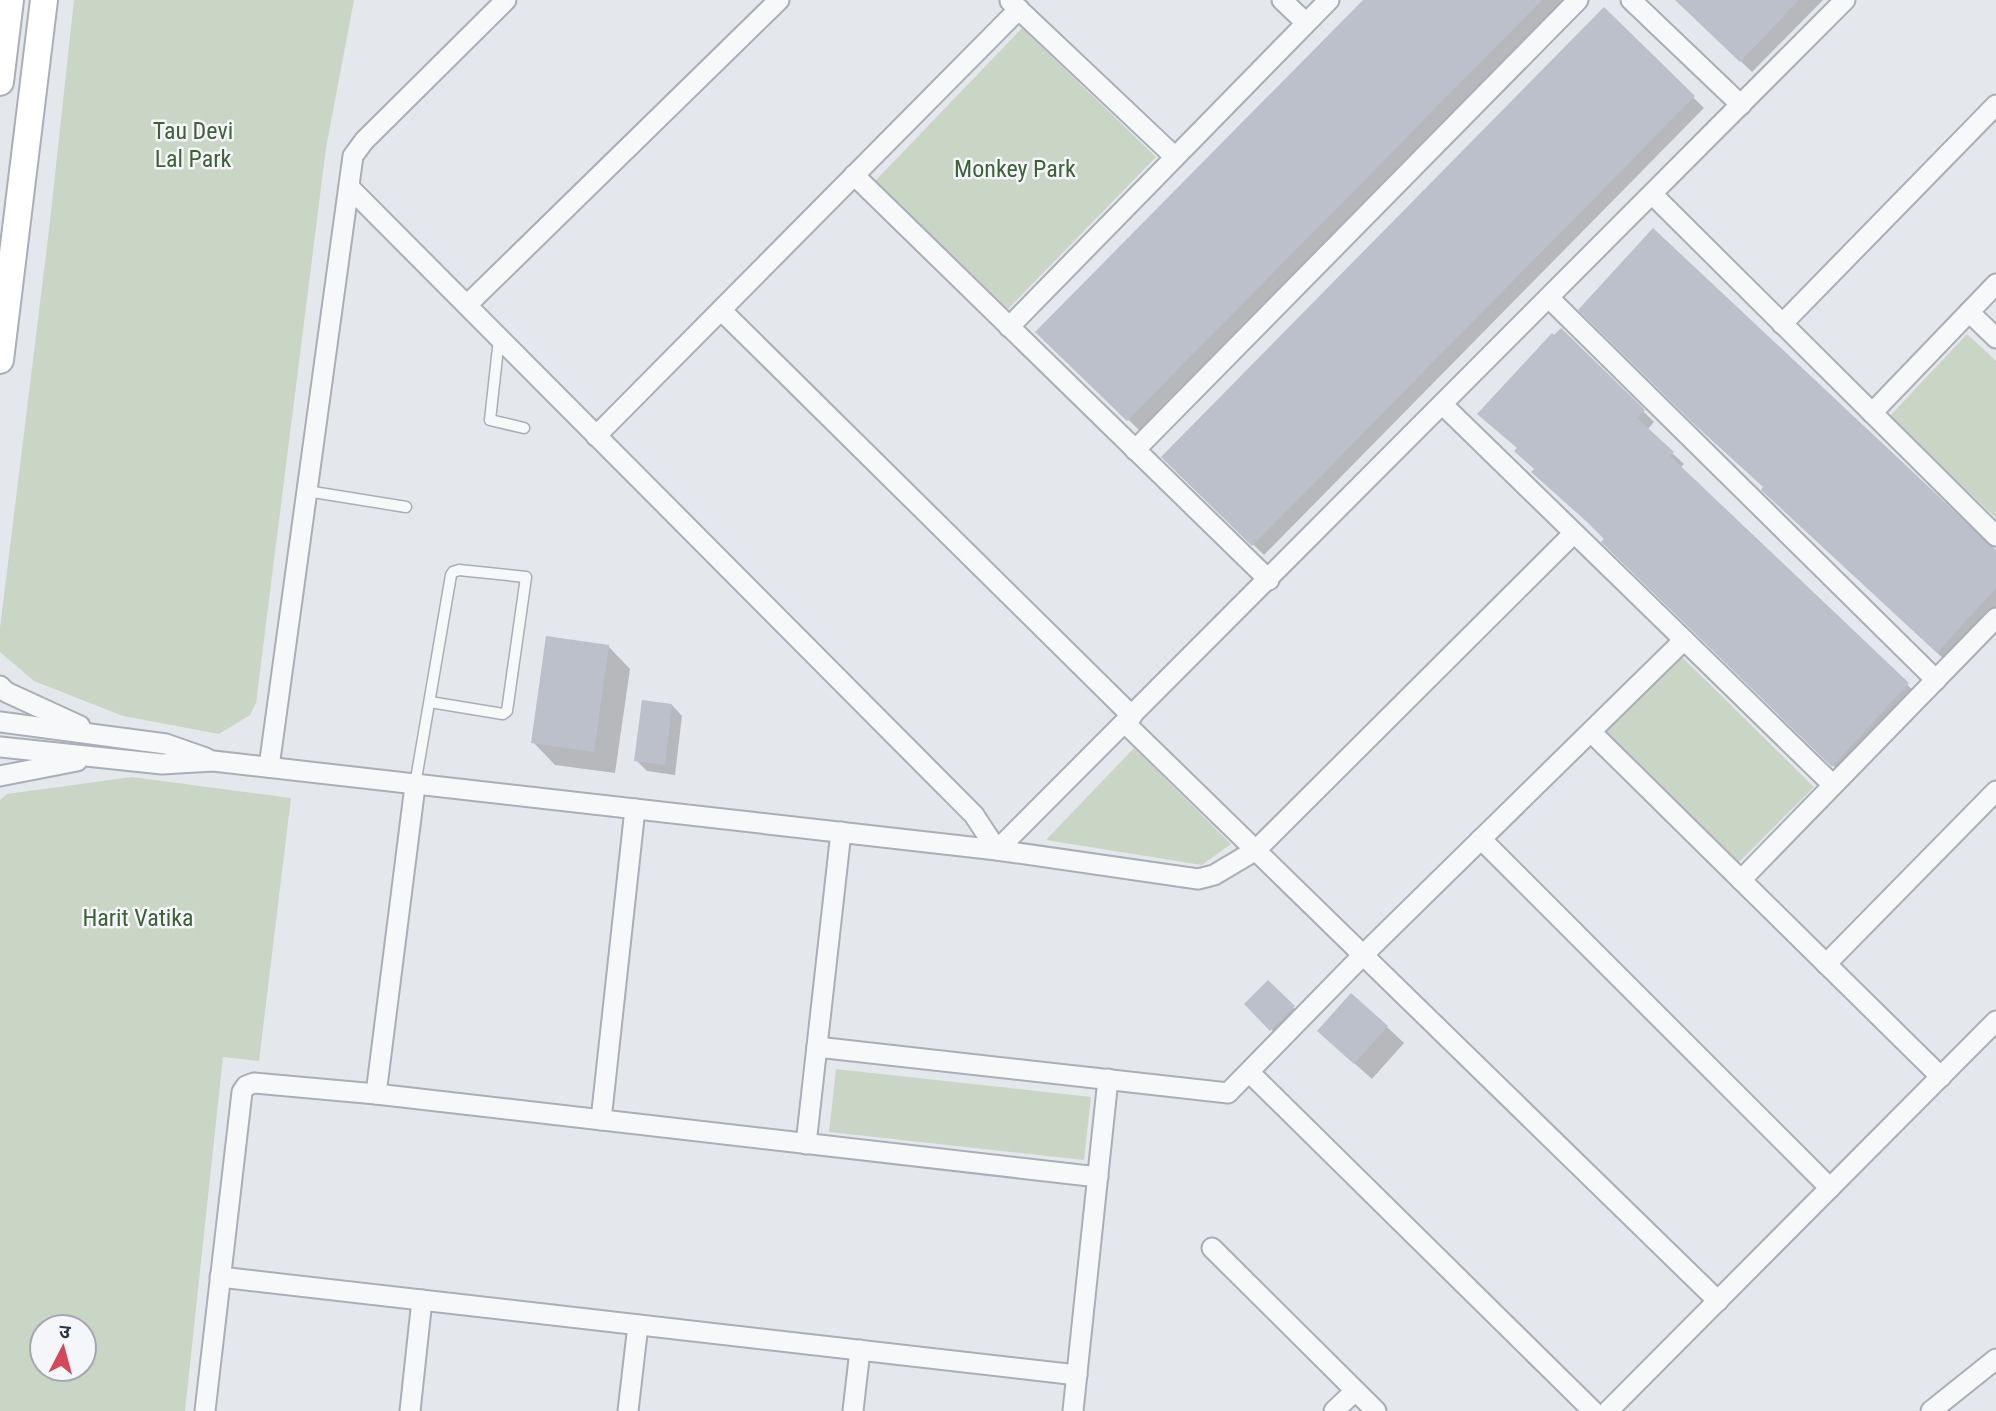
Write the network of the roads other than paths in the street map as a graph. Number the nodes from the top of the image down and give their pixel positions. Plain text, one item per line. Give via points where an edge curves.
1 (10, 0) edge
2 (44, 0) edge
3 (506, 0) edge
4 (779, 0) edge
5 (1282, 0) edge
6 (1329, 0) edge
7 (1578, 0) edge
8 (1632, 0) edge
9 (1845, 0) edge
10 (1014, 5) edge
11 (1307, 23) junction
12 (0, 82) edge
13 (1741, 105) junction
14 (1996, 106) edge
15 (1175, 157) junction
16 (854, 175) junction
17 (349, 187) junction
18 (1652, 194) junction
19 (1996, 284) edge
20 (1549, 298) junction
21 (467, 305) junction
22 (721, 310) junction
23 (1969, 312) junction
24 (1782, 324) junction
25 (1009, 327) junction
26 (499, 338) junction
27 (1996, 338) edge
28 (0, 360) edge
29 (1443, 405) junction
30 (1872, 413) junction
31 (524, 428) dead end
32 (596, 436) junction
33 (1135, 450) junction
34 (307, 491) junction
35 (405, 507) dead end
36 (1574, 533) junction
37 (1996, 536) edge
38 (1269, 580) junction
39 (1996, 618) edge
40 (1684, 640) junction
41 (1936, 680) junction
42 (0, 686) edge
43 (430, 702) junction
44 (1129, 719) junction
45 (0, 722) edge
46 (1591, 732) junction
47 (100, 735) junction
48 (0, 747) edge
49 (99, 757) junction
50 (213, 761) junction
51 (269, 768) junction
52 (0, 776) edge
53 (1833, 785) junction
54 (415, 786) junction
55 (1996, 791) edge
56 (635, 809) junction
57 (841, 832) junction
58 (1481, 839) junction
59 (997, 850) junction
60 (1256, 850) junction
61 (1741, 880) junction
62 (1363, 955) junction
63 (1826, 964) junction
64 (1996, 1021) edge
65 (817, 1047) junction
66 (1249, 1072) junction
67 (1941, 1077) junction
68 (1108, 1079) junction
69 (376, 1094) junction
70 (601, 1120) junction
71 (806, 1144) junction
72 (1098, 1177) junction
73 (1830, 1188) junction
74 (1212, 1248) dead end
75 (220, 1277) junction
76 (422, 1300) junction
77 (1718, 1301) junction
78 (638, 1325) junction
79 (860, 1350) junction
80 (1996, 1359) edge
81 (1077, 1376) junction
82 (1355, 1391) junction
83 (205, 1411) edge
84 (410, 1411) edge
85 (628, 1411) edge
86 (853, 1411) edge
87 (1073, 1411) edge
88 (1334, 1411) edge
89 (1376, 1411) edge
90 (1593, 1411) edge
91 (1608, 1411) edge
92 (1931, 1411) edge

1 - 12 main road
2 - 28 main road
3 - 17 street via 364,141 353,156
4 - 21 street
5 - 11 street
6 - 11 street
7 - 33 street
8 - 13 street
9 - 13 street
10 - 15 street
10 - 16 street
11 - 15 street
13 - 18 street
14 - 24 street
15 - 25 street
16 - 22 street
16 - 25 street
17 - 21 street
17 - 34 street
18 - 20 street
18 - 24 street
19 - 23 street
20 - 29 street
20 - 41 street
21 - 26 street
22 - 32 street
22 - 44 street
23 - 27 street
23 - 30 street
24 - 30 street
25 - 33 street
26 - 31 lane via 490,420
26 - 32 street
29 - 36 street
29 - 38 street
30 - 37 street
32 - 59 street via 974,815
33 - 38 street
34 - 35 lane
34 - 51 street
36 - 40 street
36 - 60 street
38 - 44 street
39 - 41 street
40 - 46 street
40 - 53 street
41 - 53 street
42 - 47 street
43 - 43 lane via 453,572 526,577 507,711
43 - 54 lane
44 - 59 street
44 - 60 street
45 - 47 street
46 - 58 street
46 - 61 street
47 - 50 street via 166,744
48 - 49 street
49 - 50 street via 162,764
49 - 52 street
50 - 51 street
51 - 54 street
53 - 61 street
54 - 56 street
54 - 69 street
55 - 63 street
56 - 57 street
56 - 70 street
57 - 59 street
57 - 65 street
58 - 62 street
58 - 73 street
59 - 60 street via 1198,878 1214,875
60 - 62 street
61 - 63 street
62 - 66 street
62 - 77 street
63 - 67 street
64 - 67 street
65 - 68 street
65 - 71 street
66 - 68 street via 1232,1091 1222,1094
66 - 90 street
67 - 73 street
68 - 72 street
69 - 70 street
69 - 75 street via 246,1086
70 - 71 street
71 - 72 street
72 - 81 street
73 - 77 street
74 - 82 street
75 - 76 street
75 - 83 street
76 - 78 street
76 - 84 street
77 - 91 street
78 - 79 street
78 - 85 street
79 - 81 street
79 - 86 street
80 - 92 street
81 - 87 street
82 - 88 street
82 - 89 street

